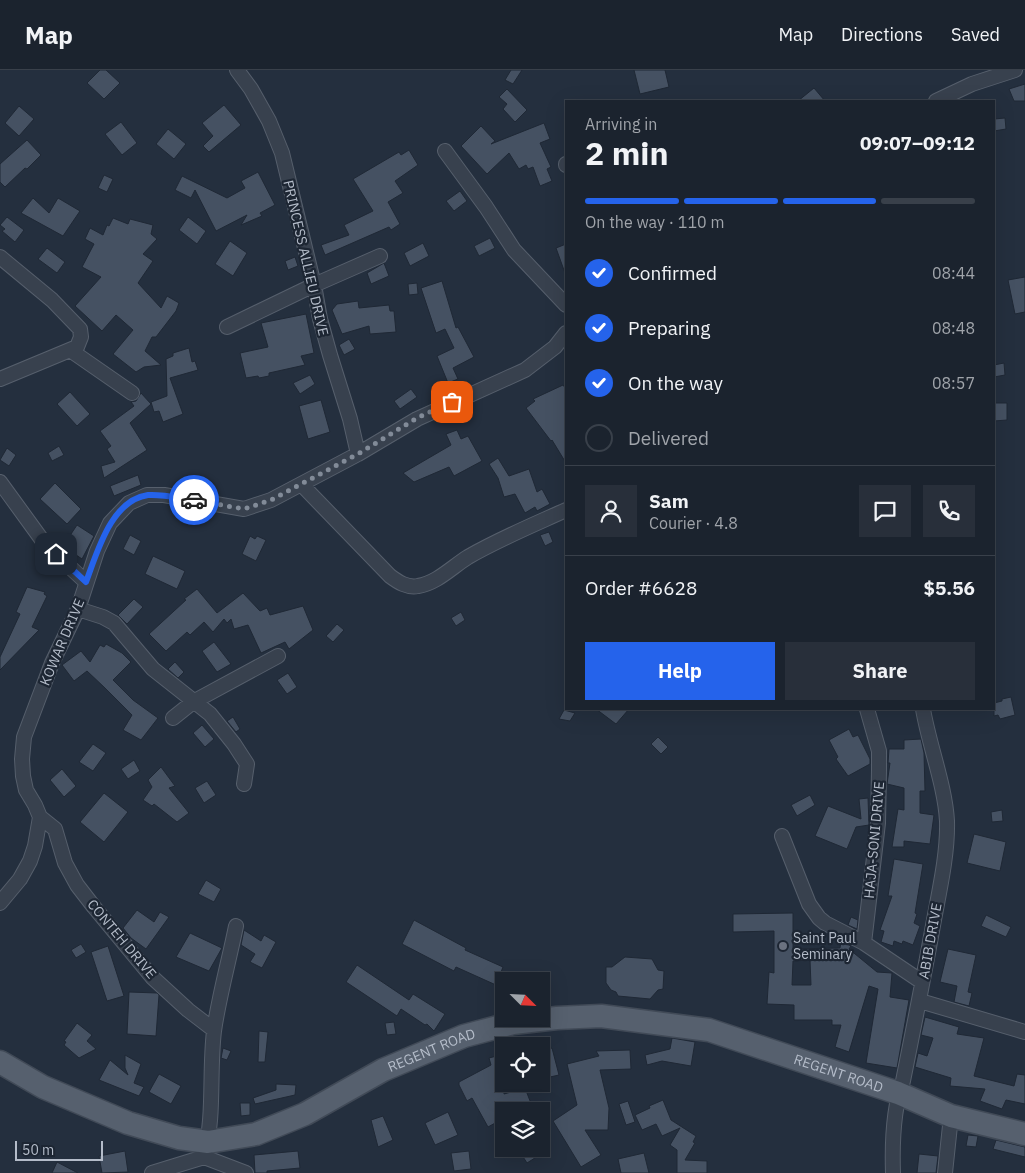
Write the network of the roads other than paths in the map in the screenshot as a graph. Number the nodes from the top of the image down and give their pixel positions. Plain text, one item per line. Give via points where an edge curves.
1 (237, 70) edge
2 (1015, 70) edge
3 (938, 100) edge
4 (445, 151) dead end
5 (380, 256) dead end
6 (0, 257) edge
7 (314, 285) junction
8 (565, 304) edge
9 (227, 327) dead end
10 (565, 334) edge
11 (74, 349) junction
12 (0, 379) edge
13 (132, 393) dead end
14 (358, 454) junction
15 (0, 482) edge
16 (302, 485) junction
17 (565, 510) edge
18 (86, 582) junction
19 (78, 609) junction
20 (278, 656) dead end
21 (193, 702) junction
22 (867, 710) edge
23 (923, 710) edge
24 (173, 718) dead end
25 (244, 784) dead end
26 (40, 817) junction
27 (782, 836) dead end
28 (0, 902) edge
29 (236, 926) dead end
30 (864, 943) junction
31 (922, 982) junction
32 (920, 1001) junction
33 (550, 1004) edge
34 (495, 1012) edge
35 (214, 1030) junction
36 (1025, 1032) edge
37 (0, 1047) edge
38 (0, 1062) edge
39 (901, 1087) junction
40 (951, 1116) junction
41 (1025, 1119) edge
42 (1025, 1134) edge
43 (210, 1152) edge
44 (152, 1173) edge
45 (246, 1173) edge
46 (892, 1173) edge
47 (945, 1173) edge

1 - 7 street, PRINCESS ALLIEU DRIVE via 269,121 282,153
2 - 3 street via 972,84
4 - 8 street via 514,250
5 - 7 street
6 - 11 street via 52,300 80,329 81,337
7 - 9 street
7 - 14 street, PRINCESS ALLIEU DRIVE via 320,319
10 - 14 street, KOWAR DRIVE via 555,347 525,370 417,418
11 - 12 street
11 - 13 street
14 - 16 street, KOWAR DRIVE
15 - 18 street via 45,544
16 - 17 street via 390,576 402,584 416,586 431,582 468,558
16 - 18 street, KOWAR DRIVE via 244,509 147,495 129,503 110,523
18 - 19 street, KOWAR DRIVE
19 - 21 street via 114,623 152,669
19 - 26 street, KOWAR DRIVE via 52,663 24,737 23,776 26,790
20 - 21 street
21 - 24 street
21 - 25 street via 210,714 247,764
22 - 30 street, HAJA-SONI DRIVE via 879,751 879,770 878,824
23 - 31 street, ABIB DRIVE via 947,821 939,894
26 - 28 street via 30,860 20,879
26 - 35 street, CONTEH DRIVE via 55,829 66,864 89,900 152,977
27 - 30 street via 813,911 825,923
29 - 35 street
30 - 31 street
31 - 32 street, ABIB DRIVE
32 - 36 street
32 - 39 street, ABIB DRIVE
33 - 39 main road, REGENT ROAD via 601,1001 710,1018 775,1038
34 - 43 main road, REGENT ROAD via 459,1022 376,1056 298,1101 251,1121
35 - 43 street
37 - 43 main road, REGENT ROAD via 48,1074 133,1109 187,1124
38 - 43 main road, REGENT ROAD via 43,1087 128,1123 178,1138
39 - 40 main road, REGENT ROAD
39 - 41 main road, REGENT ROAD
39 - 43 main road, REGENT ROAD via 709,1030 601,1016 557,1018 513,1023 464,1036 383,1070 305,1114
39 - 46 street, ABIB DRIVE
40 - 42 main road, REGENT ROAD
40 - 47 street
43 - 44 street
43 - 45 street

